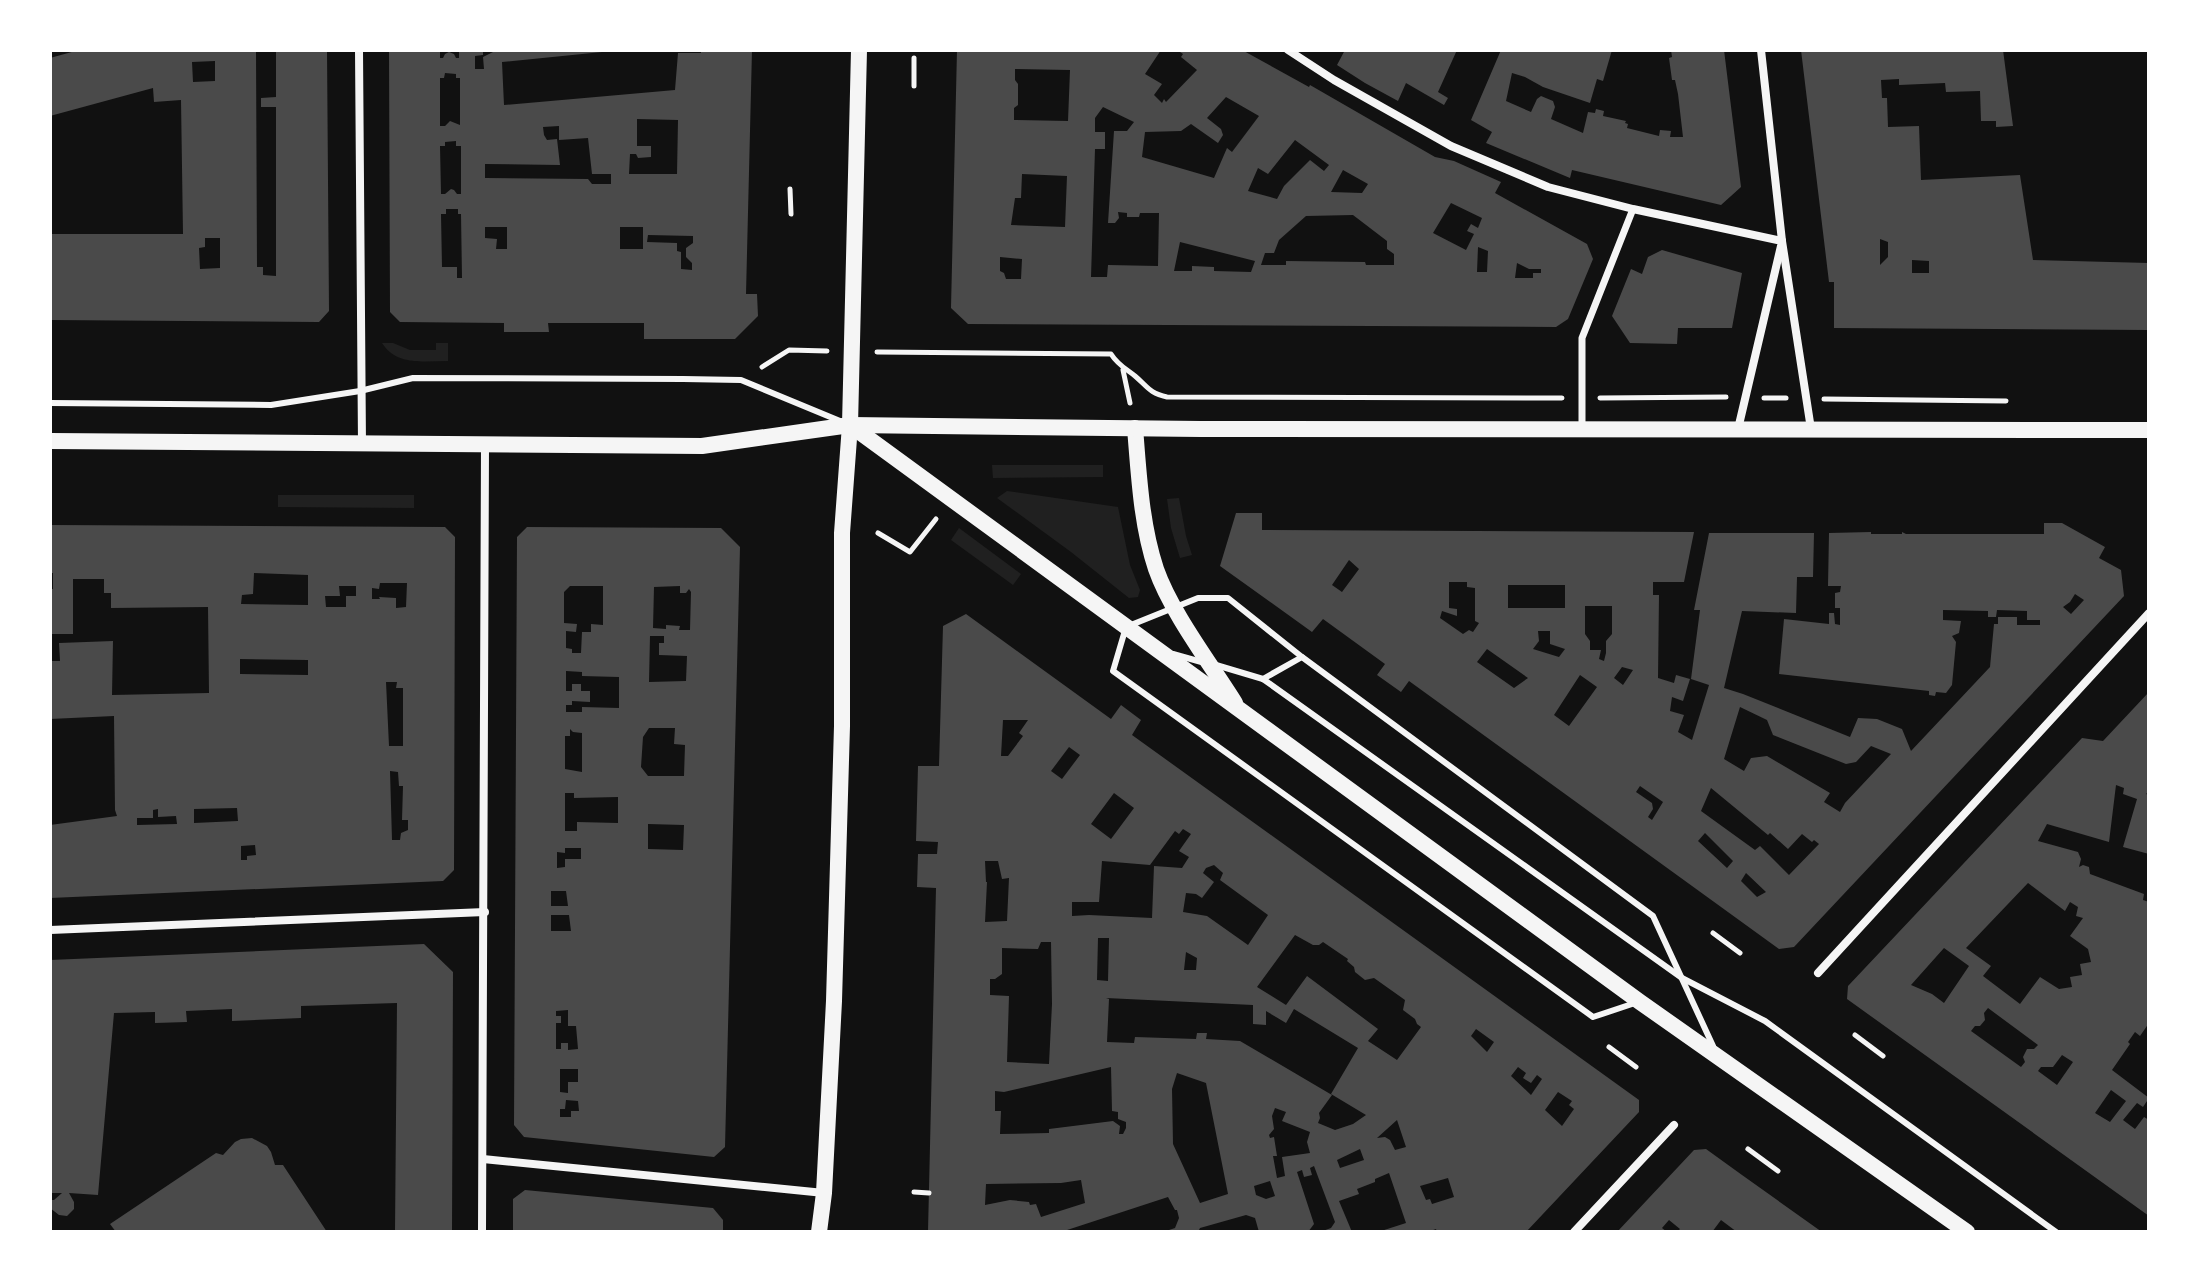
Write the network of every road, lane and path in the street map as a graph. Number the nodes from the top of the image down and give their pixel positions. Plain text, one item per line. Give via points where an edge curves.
1 (359, 50) edge
2 (859, 50) edge
3 (1288, 50) edge
4 (1761, 50) edge
5 (914, 58) dead end
6 (914, 86) dead end
7 (790, 189) dead end
8 (1633, 209) junction
9 (791, 214) dead end
10 (1782, 241) junction
11 (851, 352) junction
12 (1123, 369) junction
13 (741, 380) junction
14 (360, 391) junction
15 (1695, 397) dead end
16 (1582, 398) junction
17 (50, 403) edge
18 (850, 425) junction
19 (1135, 428) junction
20 (1582, 429) junction
21 (1738, 429) junction
22 (1811, 429) junction
23 (2149, 430) edge
24 (50, 441) edge
25 (485, 444) junction
26 (362, 445) junction
27 (939, 515) dead end
28 (878, 533) dead end
29 (1174, 606) junction
30 (2149, 613) edge
31 (1126, 627) junction
32 (1155, 648) junction
33 (1302, 657) junction
34 (1210, 664) junction
35 (1263, 679) junction
36 (1240, 711) junction
37 (485, 912) junction
38 (50, 930) edge
39 (1713, 933) dead end
40 (1740, 953) dead end
41 (1818, 973) dead end
42 (1682, 978) junction
43 (1640, 1002) junction
44 (1855, 1035) dead end
45 (1609, 1047) dead end
46 (1717, 1056) junction
47 (1883, 1056) dead end
48 (1636, 1067) dead end
49 (1674, 1125) dead end
50 (1748, 1149) dead end
51 (483, 1159) junction
52 (1778, 1171) dead end
53 (914, 1192) dead end
54 (824, 1193) junction
55 (929, 1193) dead end
56 (482, 1232) edge
57 (819, 1232) edge
58 (827, 1232) edge
59 (1574, 1232) edge
60 (1967, 1232) edge
61 (2056, 1232) edge

1 - 14 street
2 - 11 main road
3 - 8 street via 1451,146 1548,187
4 - 10 street
5 - 6 path
7 - 9 path
8 - 10 street
8 - 16 street via 1582,338
10 - 21 street
10 - 22 street
11 - 12 path via 1111,354
11 - 13 path via 789,350
11 - 18 main road
12 - 16 path via 1167,397
12 - 19 path
13 - 14 lane via 413,378
13 - 18 lane
14 - 17 lane via 271,405
14 - 26 street
15 - 16 path
16 - 20 street
18 - 19 main road
18 - 25 main road via 702,446
18 - 31 main road
18 - 54 main road via 842,533 842,726
19 - 20 main road
19 - 29 main road via 1149,543
20 - 21 main road
21 - 22 main road
22 - 23 main road
24 - 26 main road
25 - 26 main road
25 - 37 street
27 - 28 path via 910,552
29 - 31 lane
29 - 33 lane via 1198,598 1228,598
29 - 34 main road
30 - 41 street
31 - 32 main road
31 - 43 lane via 1113,671 1593,1017
32 - 34 lane
32 - 36 main road
33 - 35 lane
33 - 42 lane via 1653,916
34 - 35 lane
34 - 36 main road
35 - 42 lane
36 - 43 main road
37 - 38 street
37 - 51 street
39 - 40 path
42 - 46 lane
42 - 61 lane via 1765,1021
43 - 46 main road
44 - 47 path
45 - 48 path
46 - 60 main road
49 - 59 street
50 - 52 path
51 - 54 street
51 - 56 street
53 - 55 path
54 - 57 main road
54 - 58 main road

